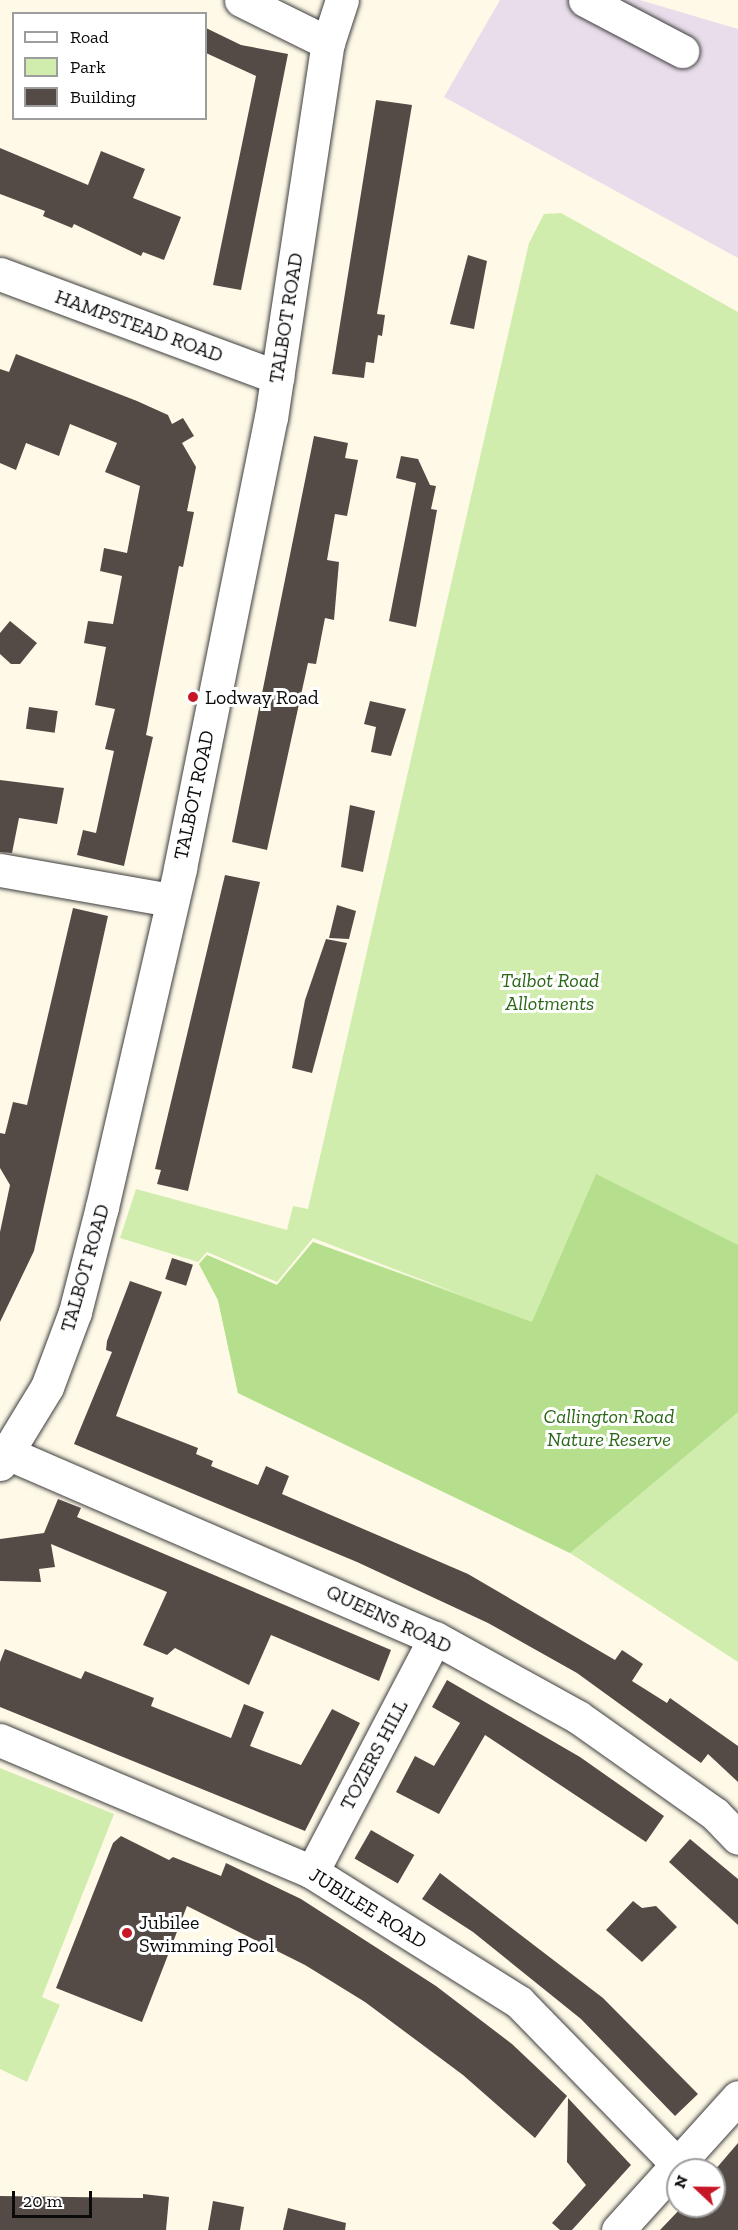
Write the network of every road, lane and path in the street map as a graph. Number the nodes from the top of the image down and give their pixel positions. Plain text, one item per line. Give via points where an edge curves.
1 (241, 0) edge
2 (585, 0) edge
3 (335, 21) edge
4 (682, 51) dead end
5 (1, 279) edge
6 (277, 377) junction
7 (0, 870) edge
8 (171, 900) junction
9 (3, 1456) edge
10 (435, 1638) junction
11 (0, 1740) edge
12 (738, 1838) edge
13 (312, 1872) junction
14 (738, 2097) edge
15 (671, 2158) edge
16 (684, 2158) edge
17 (666, 2178) edge
18 (618, 2230) edge

1 - 3 street
2 - 4 street
3 - 6 street, TALBOT ROAD
5 - 6 street, HAMPSTEAD ROAD
6 - 8 street, TALBOT ROAD
7 - 8 street
8 - 9 street, TALBOT ROAD via 75,1312 47,1387
9 - 10 street, QUEENS ROAD
10 - 12 street, QUEENS ROAD via 578,1717 715,1814
10 - 13 street, TOZERS HILL
11 - 13 street, JUBILEE ROAD
13 - 15 street, JUBILEE ROAD via 519,2002
14 - 16 street
17 - 18 street

